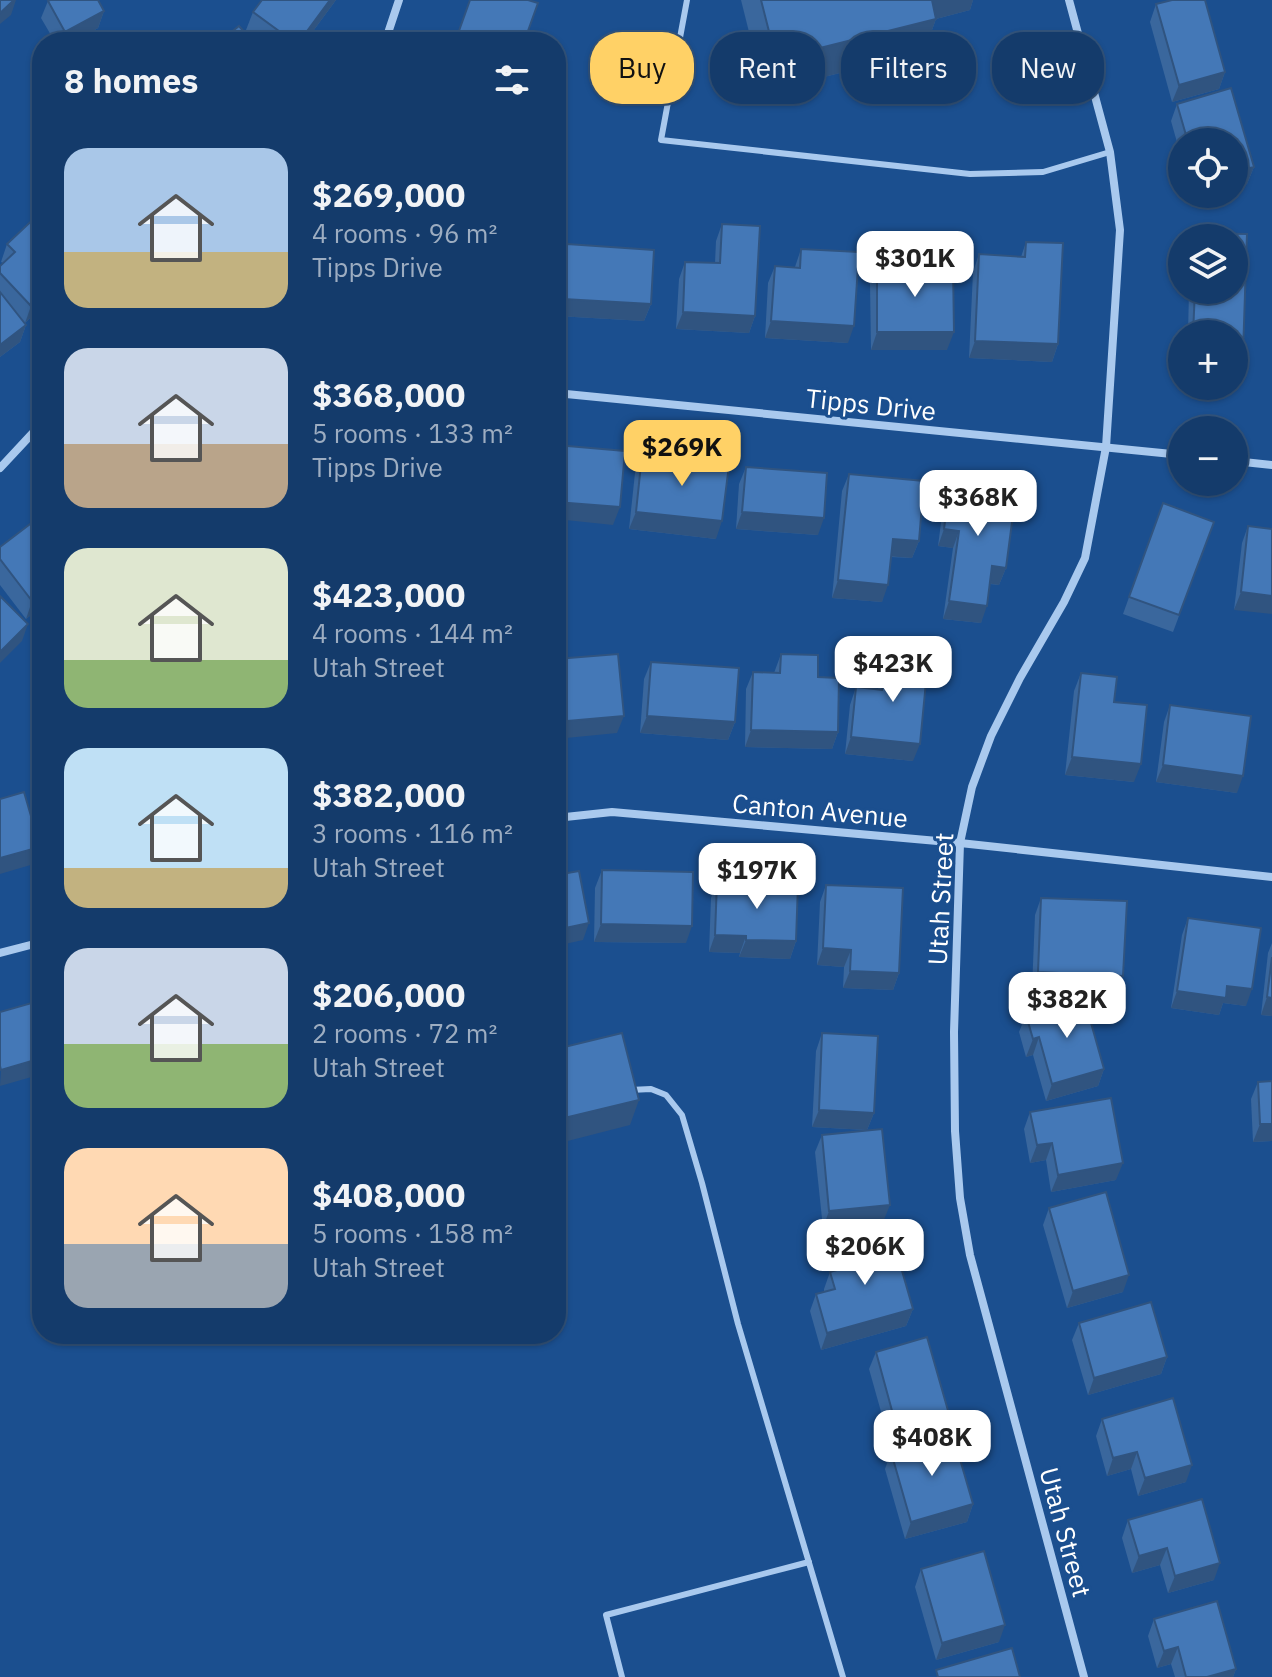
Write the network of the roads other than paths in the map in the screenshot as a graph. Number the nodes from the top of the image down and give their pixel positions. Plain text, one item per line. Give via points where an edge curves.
1 (399, 0) edge
2 (687, 0) edge
3 (1069, 0) edge
4 (388, 32) edge
5 (1110, 152) junction
6 (566, 394) edge
7 (32, 434) edge
8 (1106, 447) junction
9 (1168, 454) edge
10 (1248, 462) edge
11 (1272, 465) edge
12 (0, 468) edge
13 (566, 817) edge
14 (960, 843) junction
15 (1272, 877) edge
16 (32, 945) edge
17 (0, 953) edge
18 (630, 1090) edge
19 (809, 1562) junction
20 (622, 1677) edge
21 (843, 1677) edge
22 (1084, 1677) edge

1 - 4 street
2 - 5 lane via 661,140 970,174 1043,172
3 - 5 street, Utah Street
5 - 8 street, Utah Street via 1120,230
6 - 8 street, Tipps Drive
7 - 12 street
8 - 9 street, Tipps Drive
8 - 14 street, Utah Street via 1085,558 991,736 972,787
10 - 11 street
13 - 14 street, Canton Avenue via 612,812
14 - 15 street, Canton Avenue
14 - 22 street, Utah Street via 954,1032 960,1198 970,1255
16 - 17 street
18 - 19 lane via 666,1095 682,1115
19 - 20 lane via 606,1615
19 - 21 lane

